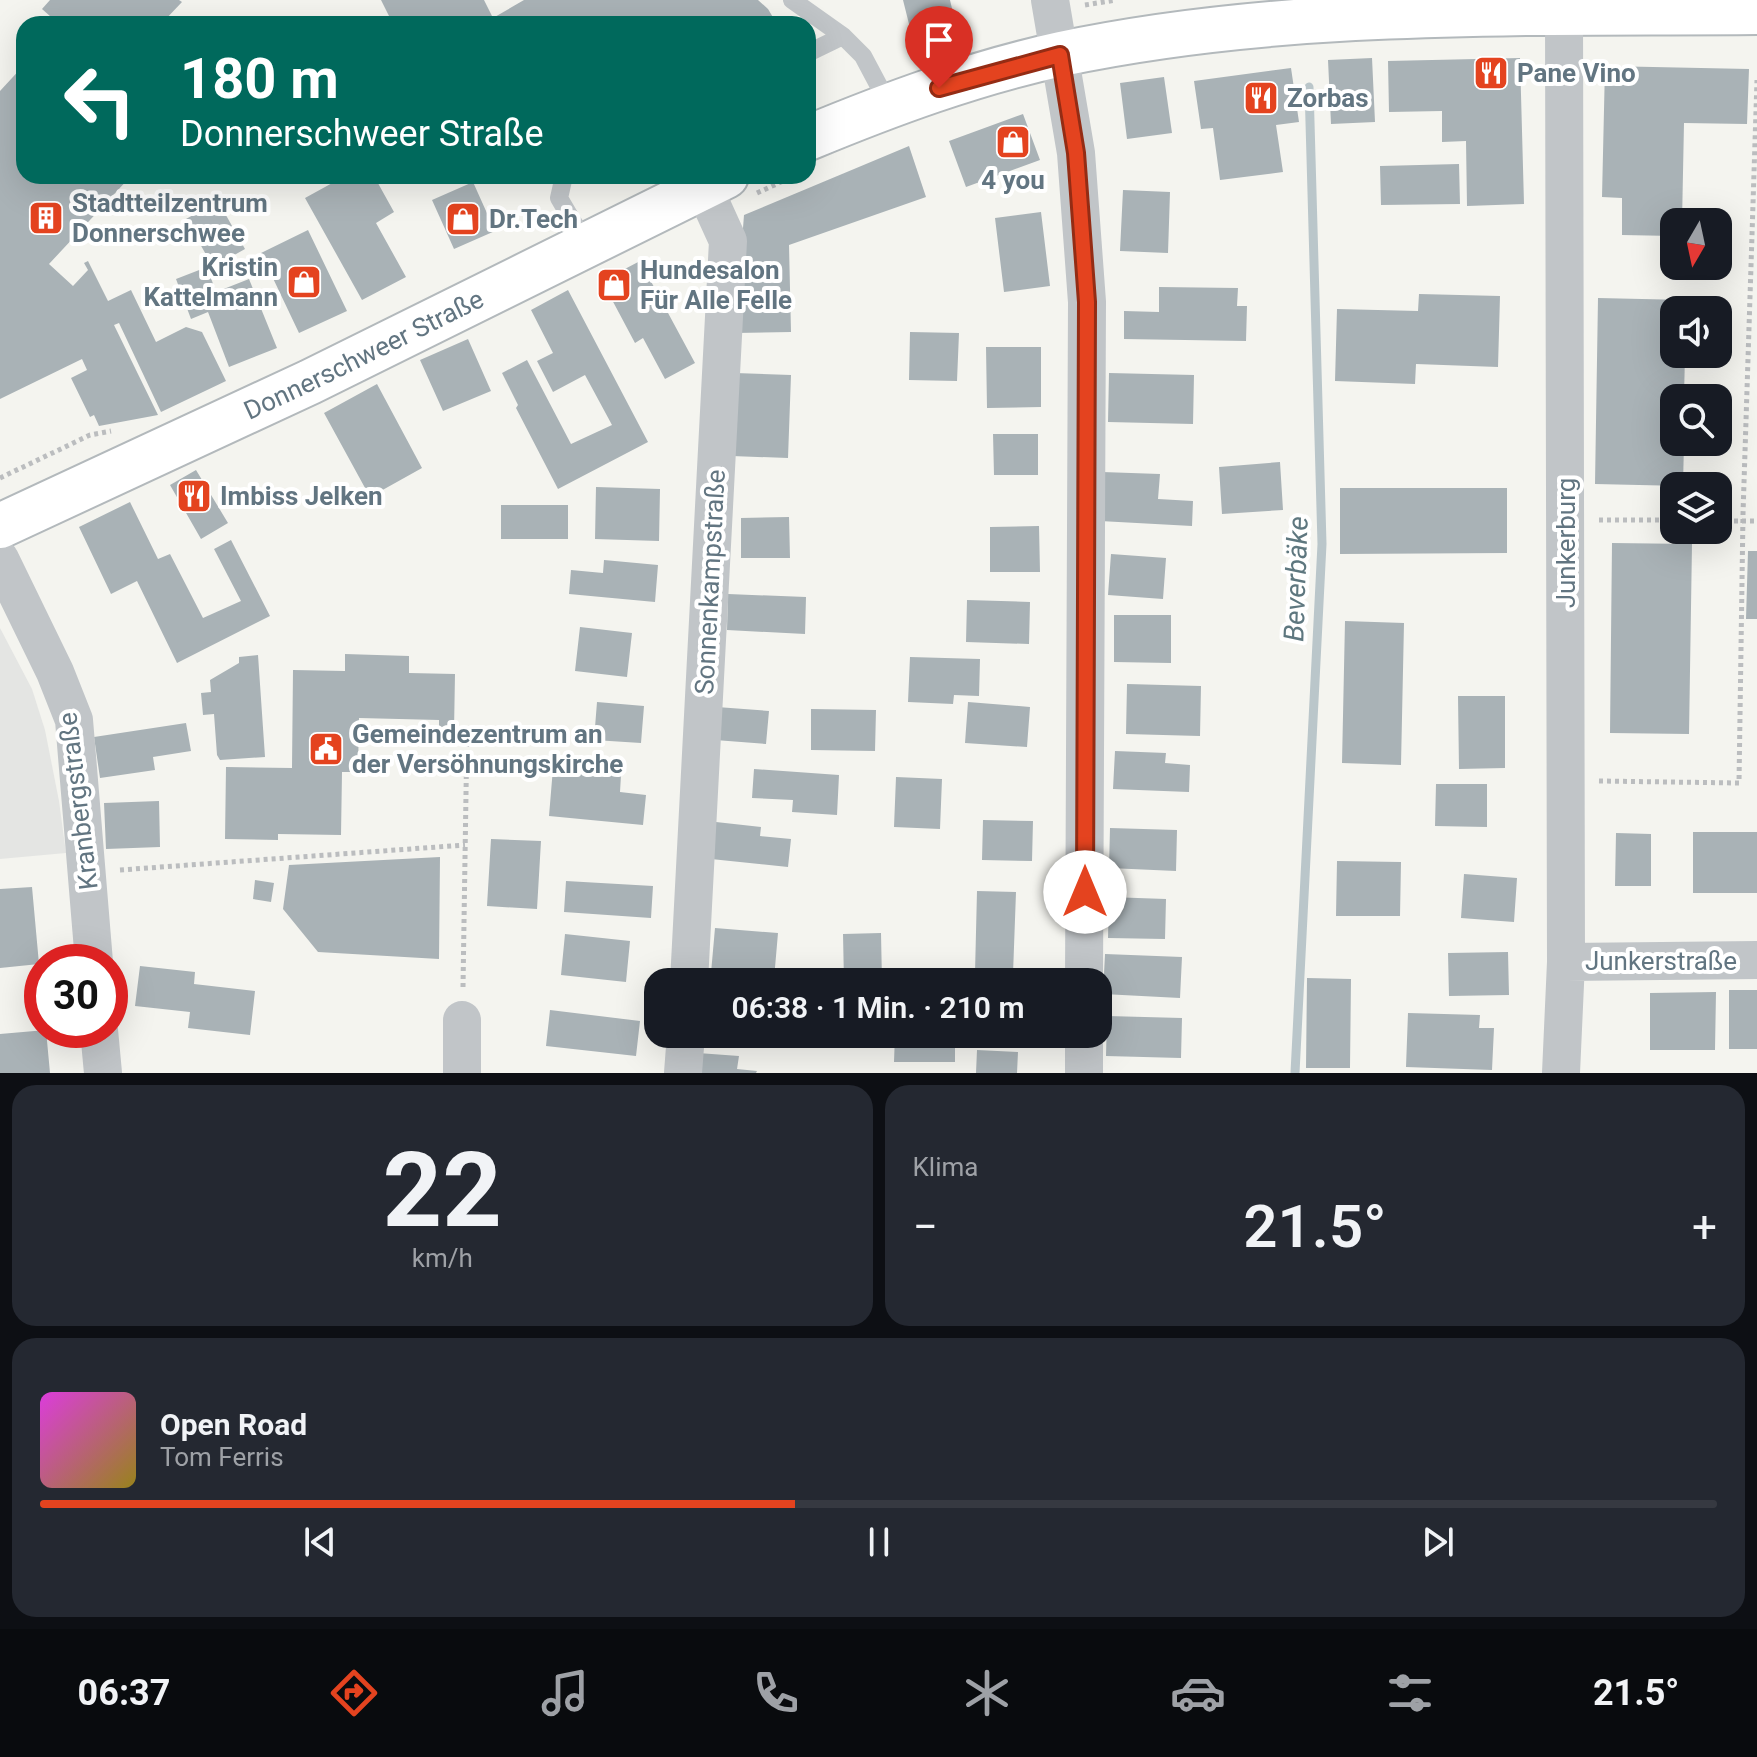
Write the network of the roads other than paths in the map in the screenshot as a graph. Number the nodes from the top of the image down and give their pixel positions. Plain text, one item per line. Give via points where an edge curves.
1 (792, 0) edge
2 (1050, 0) edge
3 (1757, 12) edge
4 (1564, 14) junction
5 (815, 16) edge
6 (816, 17) edge
7 (843, 36) junction
8 (816, 49) edge
9 (1060, 55) junction
10 (889, 105) junction
11 (816, 135) edge
12 (562, 184) edge
13 (708, 184) edge
14 (715, 184) edge
15 (586, 244) junction
16 (0, 526) edge
17 (0, 559) edge
18 (93, 944) edge
19 (1757, 960) edge
20 (1566, 962) junction
21 (690, 968) edge
22 (1084, 968) edge
23 (462, 1020) road end
24 (101, 1048) edge
25 (685, 1048) edge
26 (1084, 1048) edge
27 (103, 1073) edge
28 (462, 1073) edge
29 (683, 1073) edge
30 (1084, 1073) edge
31 (1561, 1073) edge

1 - 5 lane
2 - 9 street
3 - 4 main road
4 - 9 main road via 1296,22 1169,35
4 - 20 street, Junkerburg
6 - 7 lane
7 - 8 lane
7 - 10 lane via 863,56
9 - 10 main road
9 - 22 street via 1076,153 1087,302
10 - 11 main road
12 - 15 lane via 559,198
13 - 15 main road, Donnerschweer Straße
14 - 21 street, Sonnenkampstraße via 728,241
15 - 16 main road, Donnerschweer Straße via 287,393
17 - 18 street, Kranbergstraße via 74,720
19 - 20 street, Junkerstraße
20 - 31 street, Junkerburg
23 - 28 street
24 - 27 street
25 - 29 street
26 - 30 street

